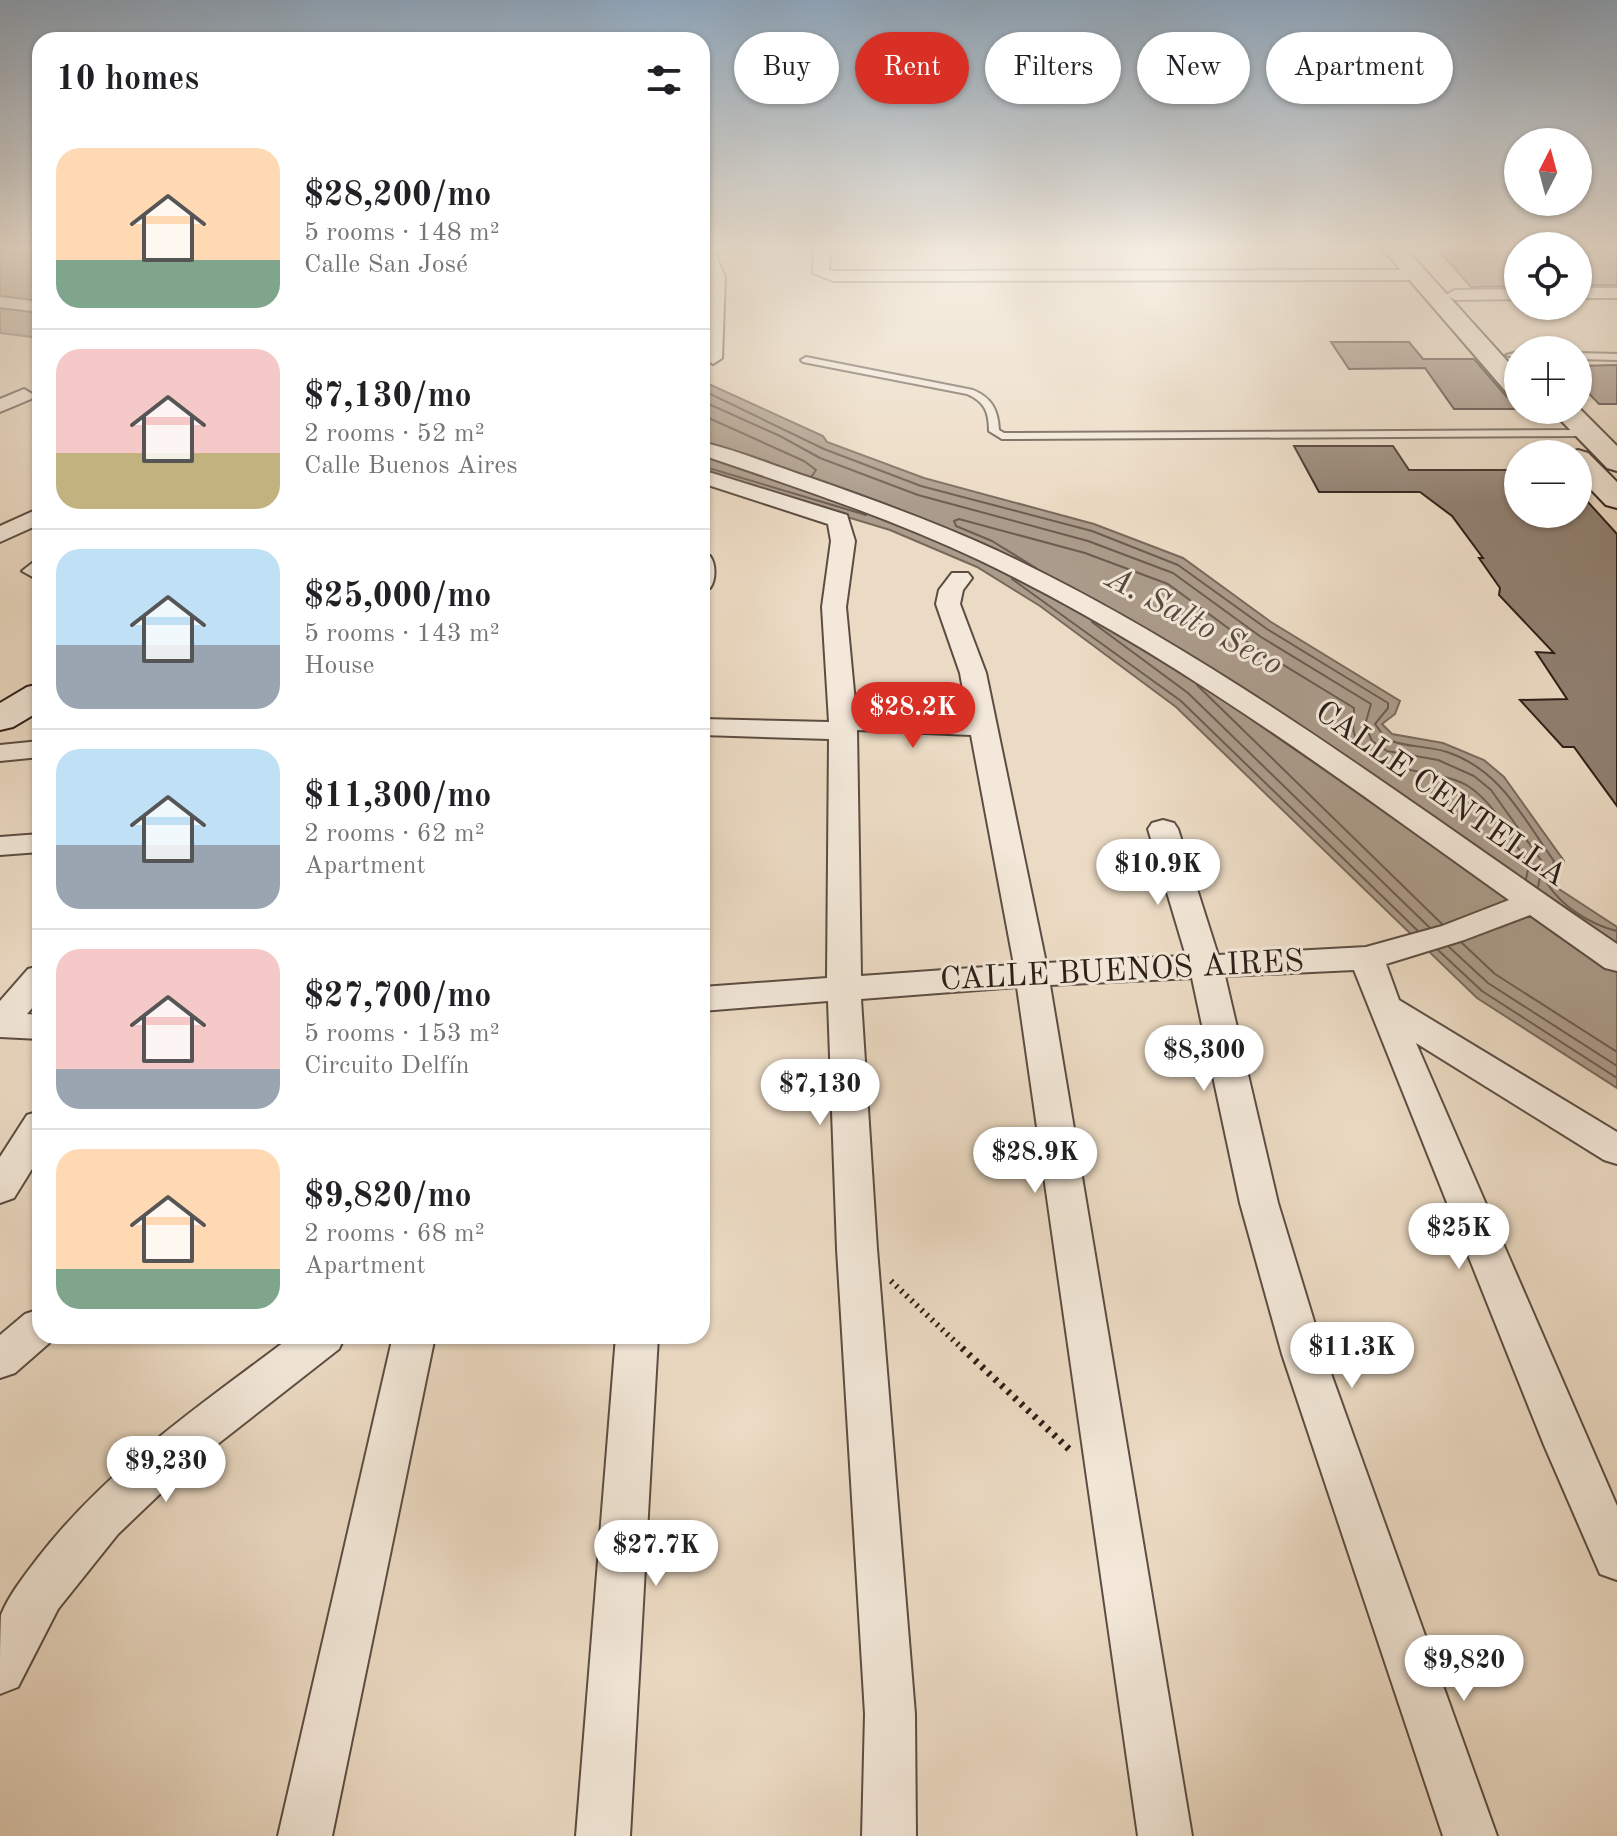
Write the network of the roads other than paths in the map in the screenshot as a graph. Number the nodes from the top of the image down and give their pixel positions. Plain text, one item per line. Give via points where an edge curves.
1 (714, 334) edge
2 (1469, 334) edge
3 (1592, 356) edge
4 (1617, 357) edge
5 (713, 358) dead end
6 (806, 360) dead end
7 (1504, 373) edge
8 (24, 395) dead end
9 (0, 406) edge
10 (1504, 423) edge
11 (710, 451) edge
12 (1592, 453) edge
13 (1617, 462) edge
14 (1592, 465) edge
15 (710, 479) edge
16 (1617, 499) edge
17 (32, 519) edge
18 (0, 535) edge
19 (960, 578) dead end
20 (32, 700) edge
21 (0, 719) edge
22 (842, 726) junction
23 (710, 727) edge
24 (984, 727) junction
25 (32, 750) edge
26 (0, 753) edge
27 (1163, 829) dead end
28 (32, 844) edge
29 (0, 846) edge
30 (1534, 902) junction
31 (1367, 958) junction
32 (1617, 960) edge
33 (1206, 968) junction
34 (1032, 975) junction
35 (32, 986) edge
36 (844, 989) junction
37 (710, 998) edge
38 (1384, 1007) junction
39 (0, 1024) edge
40 (32, 1026) edge
41 (32, 1138) edge
42 (1617, 1150) edge
43 (0, 1188) edge
44 (32, 1333) edge
45 (314, 1344) edge
46 (412, 1344) edge
47 (636, 1344) edge
48 (0, 1360) edge
49 (1617, 1558) edge
50 (0, 1669) edge
51 (305, 1836) edge
52 (603, 1836) edge
53 (889, 1836) edge
54 (1165, 1836) edge
55 (1470, 1836) edge

1 - 5 street
2 - 7 street
3 - 4 lane
6 - 10 lane via 970,392 985,398 994,411 994,431 1002,436
8 - 9 street
11 - 30 street, CALLE CENTELLA via 946,536 1054,589 1280,724
12 - 13 street
14 - 16 street
15 - 22 street via 839,520 843,541 834,607
17 - 18 street
19 - 24 street via 948,604 973,673
20 - 21 street
22 - 23 street
22 - 24 street
22 - 36 street
24 - 34 street
25 - 26 street
27 - 33 street
28 - 29 street
30 - 31 street, CALLE BUENOS AIRES
30 - 32 street, CALLE CENTELLA
31 - 33 street, CALLE BUENOS AIRES
31 - 38 street
33 - 34 street, CALLE BUENOS AIRES
33 - 55 street via 1259,1203 1303,1354
34 - 36 street, CALLE BUENOS AIRES
34 - 54 street
35 - 39 street
36 - 37 street, CALLE BUENOS AIRES
36 - 53 street via 890,1714
38 - 42 street
38 - 49 street
39 - 40 street
41 - 43 street
44 - 48 street
45 - 50 street via 148,1472 95,1524 40,1594
46 - 51 street
47 - 52 street

